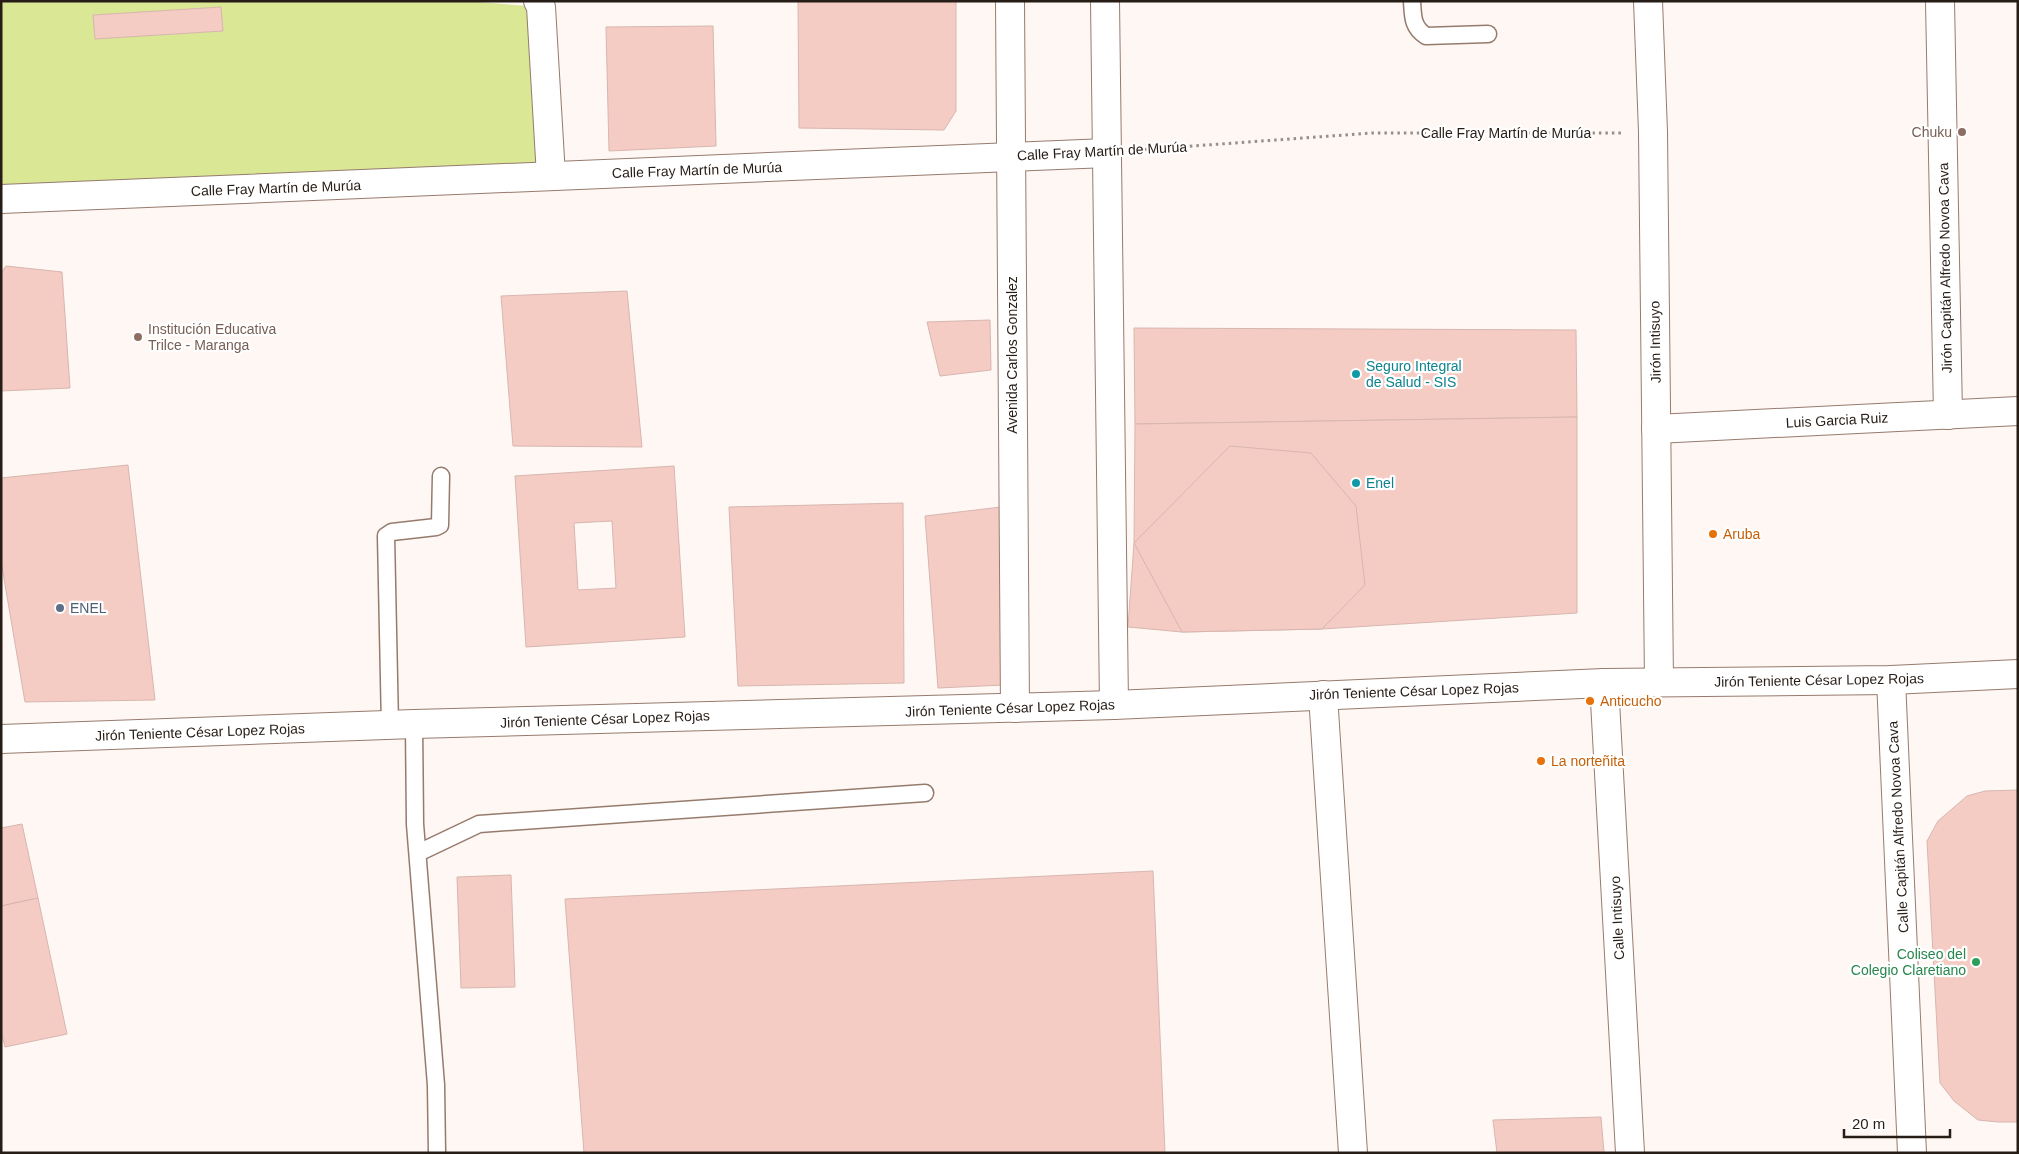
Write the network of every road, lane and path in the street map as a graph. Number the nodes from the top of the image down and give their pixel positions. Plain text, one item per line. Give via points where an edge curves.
1 (538, 1) edge
2 (1010, 1) edge
3 (1105, 1) edge
4 (1412, 1) edge
5 (1648, 1) edge
6 (1940, 1) edge
7 (1488, 34) dead end
8 (1653, 132) junction
9 (1107, 153) junction
10 (1011, 156) junction
11 (551, 176) junction
12 (1, 199) edge
13 (2018, 411) edge
14 (1948, 415) junction
15 (1656, 429) junction
16 (441, 476) dead end
17 (2018, 674) edge
18 (1892, 680) junction
19 (1659, 682) junction
20 (1604, 683) junction
21 (1323, 695) junction
22 (1114, 704) junction
23 (1015, 708) junction
24 (402, 725) junction
25 (1, 739) edge
26 (925, 793) dead end
27 (418, 854) junction
28 (437, 1153) edge
29 (1352, 1153) edge
30 (1630, 1153) edge
31 (1912, 1153) edge

1 - 11 street via 541,7
2 - 10 street, Avenida Carlos Gonzalez
3 - 9 street
4 - 7 lane via 1414,22 1426,36
5 - 8 street, Jirón Intisuyo
6 - 14 street, Jirón Capitán Alfredo Novoa Cava
8 - 9 path, Calle Fray Martín de Murúa via 1372,133
8 - 15 street, Jirón Intisuyo
9 - 10 street, Calle Fray Martín de Murúa
9 - 22 street
10 - 11 street, Calle Fray Martín de Murúa
10 - 23 street, Avenida Carlos Gonzalez
11 - 12 street, Calle Fray Martín de Murúa
13 - 14 street, Luis Garcia Ruiz
14 - 15 street, Luis Garcia Ruiz
15 - 19 street, Jirón Intisuyo
16 - 24 lane via 440,525 392,532 386,536
17 - 18 street, Jirón Teniente César Lopez Rojas
18 - 19 street, Jirón Teniente César Lopez Rojas
18 - 31 street, Calle Capitán Alfredo Novoa Cava
19 - 20 street, Jirón Teniente César Lopez Rojas
20 - 21 street, Jirón Teniente César Lopez Rojas
20 - 30 street, Calle Intisuyo
21 - 22 street, Jirón Teniente César Lopez Rojas
21 - 29 street
22 - 23 street, Jirón Teniente César Lopez Rojas
23 - 24 street, Jirón Teniente César Lopez Rojas
24 - 25 street, Jirón Teniente César Lopez Rojas
24 - 27 lane
26 - 27 lane via 479,824
27 - 28 lane via 436,1084

